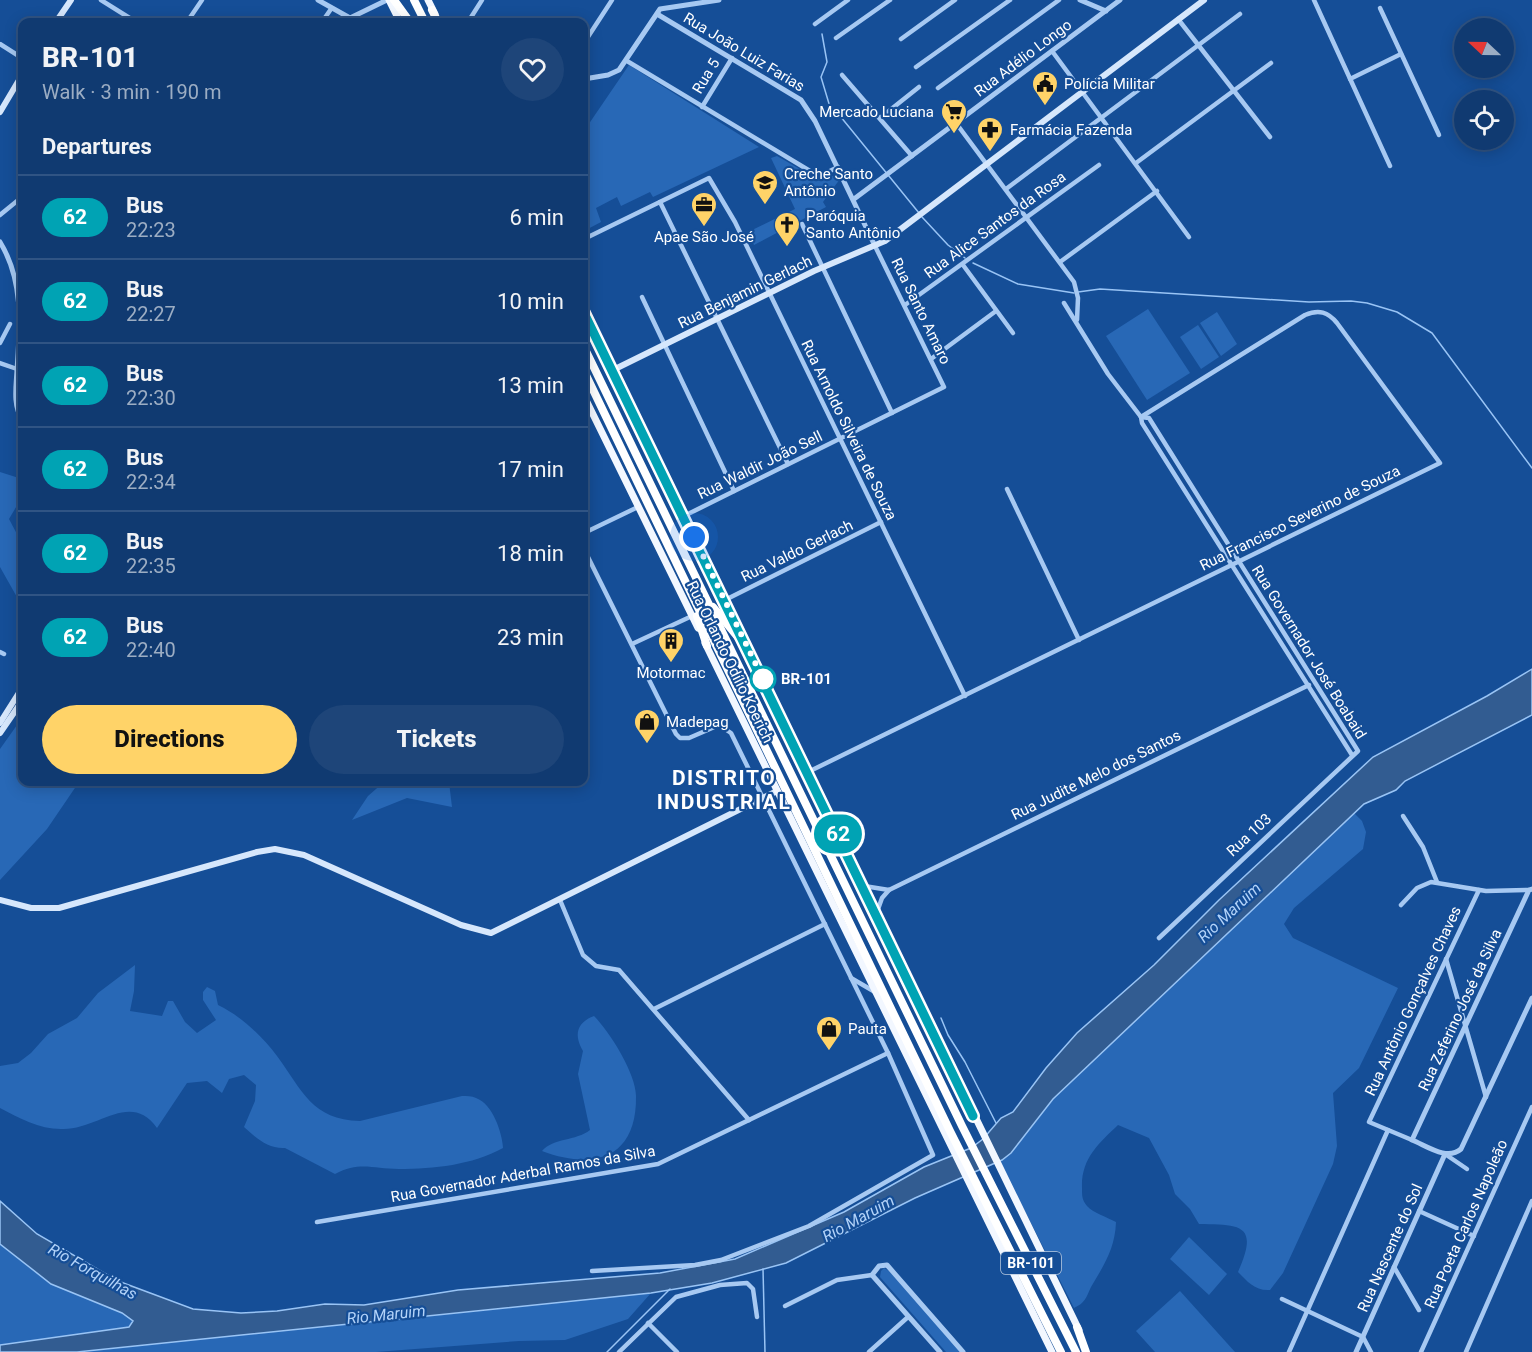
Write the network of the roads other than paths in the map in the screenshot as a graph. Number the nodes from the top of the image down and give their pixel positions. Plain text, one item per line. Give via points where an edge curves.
1 (71, 0) edge
2 (101, 0) edge
3 (202, 0) edge
4 (318, 0) edge
5 (388, 0) edge
6 (394, 0) edge
7 (401, 0) edge
8 (414, 0) edge
9 (428, 0) edge
10 (482, 0) edge
11 (612, 0) edge
12 (719, 0) edge
13 (848, 0) edge
14 (890, 0) edge
15 (955, 0) edge
16 (1010, 0) edge
17 (1059, 0) edge
18 (1080, 0) edge
19 (1120, 0) edge
20 (1204, 0) edge
21 (1314, 0) edge
22 (1380, 8) dead end
23 (331, 9) junction
24 (432, 10) joint
25 (1106, 10) junction
26 (657, 14) junction
27 (1240, 14) dead end
28 (60, 18) edge
29 (130, 18) edge
30 (190, 18) edge
31 (325, 18) edge
32 (398, 18) edge
33 (408, 18) edge
34 (409, 18) edge
35 (423, 18) edge
36 (436, 18) edge
37 (471, 18) edge
38 (1178, 19) junction
39 (815, 24) dead end
40 (588, 37) edge
41 (836, 38) dead end
42 (901, 39) dead end
43 (0, 44) edge
44 (1198, 45) junction
45 (1052, 51) junction
46 (1401, 54) junction
47 (18, 55) edge
48 (732, 58) junction
49 (627, 61) junction
50 (1271, 63) dead end
51 (916, 67) dead end
52 (842, 75) dead end
53 (588, 78) edge
54 (1350, 79) junction
55 (18, 82) edge
56 (919, 87) dead end
57 (938, 88) dead end
58 (1234, 90) junction
59 (1082, 91) junction
60 (702, 107) junction
61 (0, 112) edge
62 (1102, 117) junction
63 (880, 118) junction
64 (956, 123) junction
65 (1439, 135) dead end
66 (1270, 137) dead end
67 (912, 156) junction
68 (986, 163) junction
69 (1136, 163) junction
70 (1099, 165) dead end
71 (1390, 166) dead end
72 (838, 167) junction
73 (1006, 189) junction
74 (1157, 190) junction
75 (854, 199) junction
76 (18, 200) edge
77 (660, 202) junction
78 (0, 215) edge
79 (1026, 216) junction
80 (802, 224) dead end
81 (588, 237) edge
82 (1189, 237) dead end
83 (0, 242) edge
84 (875, 246) junction
85 (1060, 262) junction
86 (963, 265) junction
87 (822, 268) junction
88 (770, 293) junction
89 (642, 297) dead end
90 (1064, 303) dead end
91 (905, 305) junction
92 (996, 311) junction
93 (717, 319) junction
94 (588, 321) edge
95 (1077, 322) junction
96 (10, 324) dead end
97 (1013, 333) dead end
98 (0, 343) edge
99 (664, 344) junction
100 (588, 355) edge
101 (17, 359) joint
102 (931, 359) junction
103 (0, 363) edge
104 (17, 369) junction
105 (613, 370) junction
106 (588, 379) edge
107 (944, 387) joint
108 (588, 404) edge
109 (18, 406) edge
110 (892, 413) junction
111 (1141, 417) junction
112 (840, 439) junction
113 (788, 464) junction
114 (1180, 466) junction
115 (1174, 470) junction
116 (1006, 489) dead end
117 (734, 491) junction
118 (638, 507) junction
119 (684, 516) junction
120 (881, 522) junction
121 (588, 531) edge
122 (588, 557) edge
123 (1238, 562) junction
124 (1231, 565) junction
125 (685, 582) junction
126 (705, 598) junction
127 (725, 600) junction
128 (692, 616) junction
129 (1276, 624) junction
130 (1271, 628) junction
131 (1079, 640) junction
132 (632, 644) junction
133 (707, 646) junction
134 (751, 653) junction
135 (1314, 682) junction
136 (1308, 686) junction
137 (18, 694) edge
138 (965, 696) junction
139 (18, 707) edge
140 (0, 723) edge
141 (0, 733) edge
142 (1358, 752) joint
143 (1352, 755) junction
144 (808, 772) junction
145 (777, 791) junction
146 (763, 798) junction
147 (1403, 816) dead end
148 (1437, 882) junction
149 (863, 886) junction
150 (889, 890) junction
151 (1479, 890) junction
152 (1530, 890) edge
153 (0, 900) edge
154 (560, 900) junction
155 (1401, 905) dead end
156 (876, 915) junction
157 (825, 924) junction
158 (1159, 938) dead end
159 (1446, 959) junction
160 (851, 978) junction
161 (875, 992) junction
162 (1532, 998) edge
163 (654, 1009) junction
164 (1465, 1026) junction
165 (888, 1053) junction
166 (1486, 1097) junction
167 (1532, 1107) edge
168 (749, 1120) junction
169 (1388, 1130) junction
170 (947, 1133) junction
171 (1412, 1140) junction
172 (1445, 1154) junction
173 (1467, 1169) dead end
174 (1532, 1201) edge
175 (1419, 1211) junction
176 (317, 1222) dead end
177 (1474, 1236) junction
178 (1394, 1267) junction
179 (592, 1271) dead end
180 (872, 1275) junction
181 (1282, 1299) dead end
182 (785, 1306) dead end
183 (1419, 1310) dead end
184 (1308, 1311) junction
185 (757, 1317) dead end
186 (909, 1317) junction
187 (648, 1323) junction
188 (1077, 1327) joint
189 (1363, 1337) junction
190 (619, 1352) edge
191 (677, 1352) edge
192 (869, 1352) edge
193 (940, 1352) edge
194 (963, 1352) edge
195 (1052, 1352) edge
196 (1061, 1352) edge
197 (1076, 1352) edge
198 (1088, 1352) edge
199 (1289, 1352) edge
200 (1356, 1352) edge
201 (1371, 1352) edge
202 (1421, 1352) edge
203 (1466, 1352) edge

1 - 28 main road
2 - 29 street
3 - 30 street
4 - 23 street
5 - 23 street via 350,18
5 - 32 main road
6 - 33 highway
7 - 34 highway
8 - 35 highway
9 - 24 main road
10 - 37 street
11 - 40 street
12 - 26 street via 660,9
13 - 39 street
14 - 41 street
15 - 42 street
16 - 51 street
17 - 57 street
18 - 25 street
19 - 25 street, Rua Adélio Longo
20 - 38 main road, Rua Benjamin Gerlach
21 - 54 street
22 - 46 street
23 - 31 street
24 - 36 highway
25 - 45 street, Rua Adélio Longo
26 - 48 street, Rua João Luiz Farias
26 - 49 street
27 - 44 street
38 - 44 street
38 - 59 main road, Rua Benjamin Gerlach
43 - 47 street
44 - 58 street
44 - 62 street
45 - 59 street
45 - 64 street, Rua Adélio Longo
46 - 54 street
46 - 65 street
48 - 60 street, Rua 5
48 - 72 street, Rua João Luiz Farias via 801,100
49 - 53 street via 612,74
49 - 60 street
50 - 58 street
52 - 63 street
54 - 71 street
55 - 61 main road
56 - 63 street
58 - 66 street
58 - 69 street
59 - 62 street
59 - 68 main road, Rua Benjamin Gerlach
60 - 72 street via 815,174
62 - 69 street
62 - 73 street
63 - 67 street
64 - 67 street, Rua Adélio Longo
64 - 68 street
67 - 75 street, Rua Adélio Longo
68 - 73 street
68 - 84 main road, Rua Benjamin Gerlach
69 - 74 street
70 - 79 street, Rua Alice Santos da Rosa
72 - 75 street, Rua João Luiz Farias
73 - 79 street
74 - 82 street
74 - 85 street
75 - 84 street, Rua João Luiz Farias
76 - 78 street
77 - 81 street
77 - 88 street, Rua Arnoldo Silveira de Souza via 709,178
77 - 93 street
79 - 85 street
79 - 86 street, Rua Alice Santos da Rosa
80 - 87 street
83 - 101 street via 18,283
84 - 87 main road, Rua Benjamin Gerlach
84 - 91 street, Rua Santo Amaro
85 - 95 street via 1077,286
86 - 91 street, Rua Alice Santos da Rosa
86 - 92 street
87 - 88 main road, Rua Benjamin Gerlach
87 - 110 street
88 - 93 main road, Rua Benjamin Gerlach
88 - 112 street, Rua Arnoldo Silveira de Souza
89 - 99 street
90 - 95 street, Rua Governador José Boabaid
91 - 102 street, Rua Santo Amaro
92 - 97 street
92 - 102 street
93 - 99 main road, Rua Benjamin Gerlach
93 - 113 street
94 - 105 main road
95 - 111 street, Rua Governador José Boabaid via 1108,374
96 - 98 street
99 - 105 main road, Rua Benjamin Gerlach
99 - 117 street
100 - 126 highway, BR-101
101 - 104 street
102 - 107 street, Rua Santo Amaro
103 - 104 street
104 - 109 street
105 - 119 main road
106 - 125 highway, BR-101
107 - 110 street, Rua Waldir João Sell
108 - 118 main road, Rua Orlando Odílio Koerich
110 - 112 street, Rua Waldir João Sell
111 - 114 street, Rua Governador José Boabaid via 1149,418
111 - 115 street, Rua Governador José Boabaid
111 - 123 street, Rua Francisco Severino de Souza via 1305,315 1322,311 1337,323 1440,463
112 - 113 street, Rua Waldir João Sell
112 - 120 street, Rua Arnoldo Silveira de Souza
113 - 117 street, Rua Waldir João Sell
114 - 115 street
114 - 123 street, Rua Governador José Boabaid
115 - 124 street, Rua Governador José Boabaid
116 - 131 street
117 - 119 street, Rua Waldir João Sell
118 - 121 street
118 - 128 main road, Rua Orlando Odílio Koerich
119 - 127 main road
120 - 127 street, Rua Valdo Gerlach
120 - 138 street, Rua Arnoldo Silveira de Souza
122 - 132 street
123 - 124 street, Rua Francisco Severino de Souza
123 - 129 street, Rua Governador José Boabaid
124 - 130 street, Rua Governador José Boabaid
124 - 131 street, Rua Francisco Severino de Souza
125 - 133 highway
125 - 170 highway, BR-101
126 - 134 highway
126 - 197 highway, BR-101
127 - 134 main road
128 - 132 street
128 - 133 main road, Rua Orlando Odílio Koerich
129 - 130 street
129 - 135 street, Rua Governador José Boabaid
130 - 136 street, Rua Governador José Boabaid
131 - 138 street, Rua Francisco Severino de Souza
132 - 146 street via 680,738 718,725 728,729
133 - 145 main road, Rua Orlando Odílio Koerich
134 - 144 main road
135 - 136 street, Rua Judite Melo dos Santos
135 - 142 street, Rua Governador José Boabaid
136 - 143 street, Rua Governador José Boabaid
136 - 150 street, Rua Judite Melo dos Santos
137 - 140 main road
138 - 144 street, Rua Francisco Severino de Souza
139 - 141 main road
142 - 143 street, Rua 103
143 - 158 street, Rua 103
144 - 149 main road
145 - 146 main road
145 - 161 main road, Rua Orlando Odílio Koerich
146 - 154 main road
146 - 157 street
147 - 148 street via 1423,847
148 - 151 street
148 - 155 street via 1422,885
149 - 150 street
149 - 156 main road
150 - 156 street
151 - 152 street
151 - 159 street, Rua Antônio Gonçalves Chaves
152 - 164 street, Rua Zeferino José da Silva
153 - 154 main road via 31,908 59,908 275,849 317,860 485,933 497,931
154 - 163 street via 583,956 596,966 619,970
156 - 188 main road
157 - 160 street
157 - 163 street
159 - 164 street
159 - 169 street, Rua Antônio Gonçalves Chaves via 1369,1122
160 - 161 street
160 - 165 street
161 - 170 main road, Rua Orlando Odílio Koerich
162 - 166 street
163 - 168 street
164 - 166 street
164 - 171 street, Rua Zeferino José da Silva
165 - 168 street, Rua Governador Aderbal Ramos da Silva
165 - 179 street via 933,1155 808,1226 721,1260
166 - 172 street via 1461,1149
167 - 177 street, Rua Poeta Carlos Napoleão
168 - 176 street, Rua Governador Aderbal Ramos da Silva via 687,1152 644,1168
169 - 171 street
169 - 184 street
170 - 195 main road, Rua Orlando Odílio Koerich via 970,1189
170 - 196 highway, BR-101
171 - 172 street
172 - 173 street
172 - 175 street, Rua Nascente do Sol
174 - 203 street
175 - 177 street
175 - 178 street, Rua Nascente do Sol
177 - 202 street, Rua Poeta Carlos Napoleão
178 - 183 street
178 - 189 street, Rua Nascente do Sol
180 - 182 street via 837,1280
180 - 186 street
180 - 194 street via 879,1266 887,1265
181 - 184 street
184 - 189 street
184 - 199 street
185 - 187 street via 753,1289 745,1282 676,1297
186 - 192 street
186 - 193 street
187 - 190 street
187 - 191 street
188 - 198 highway
189 - 200 street, Rua Nascente do Sol
189 - 201 street

